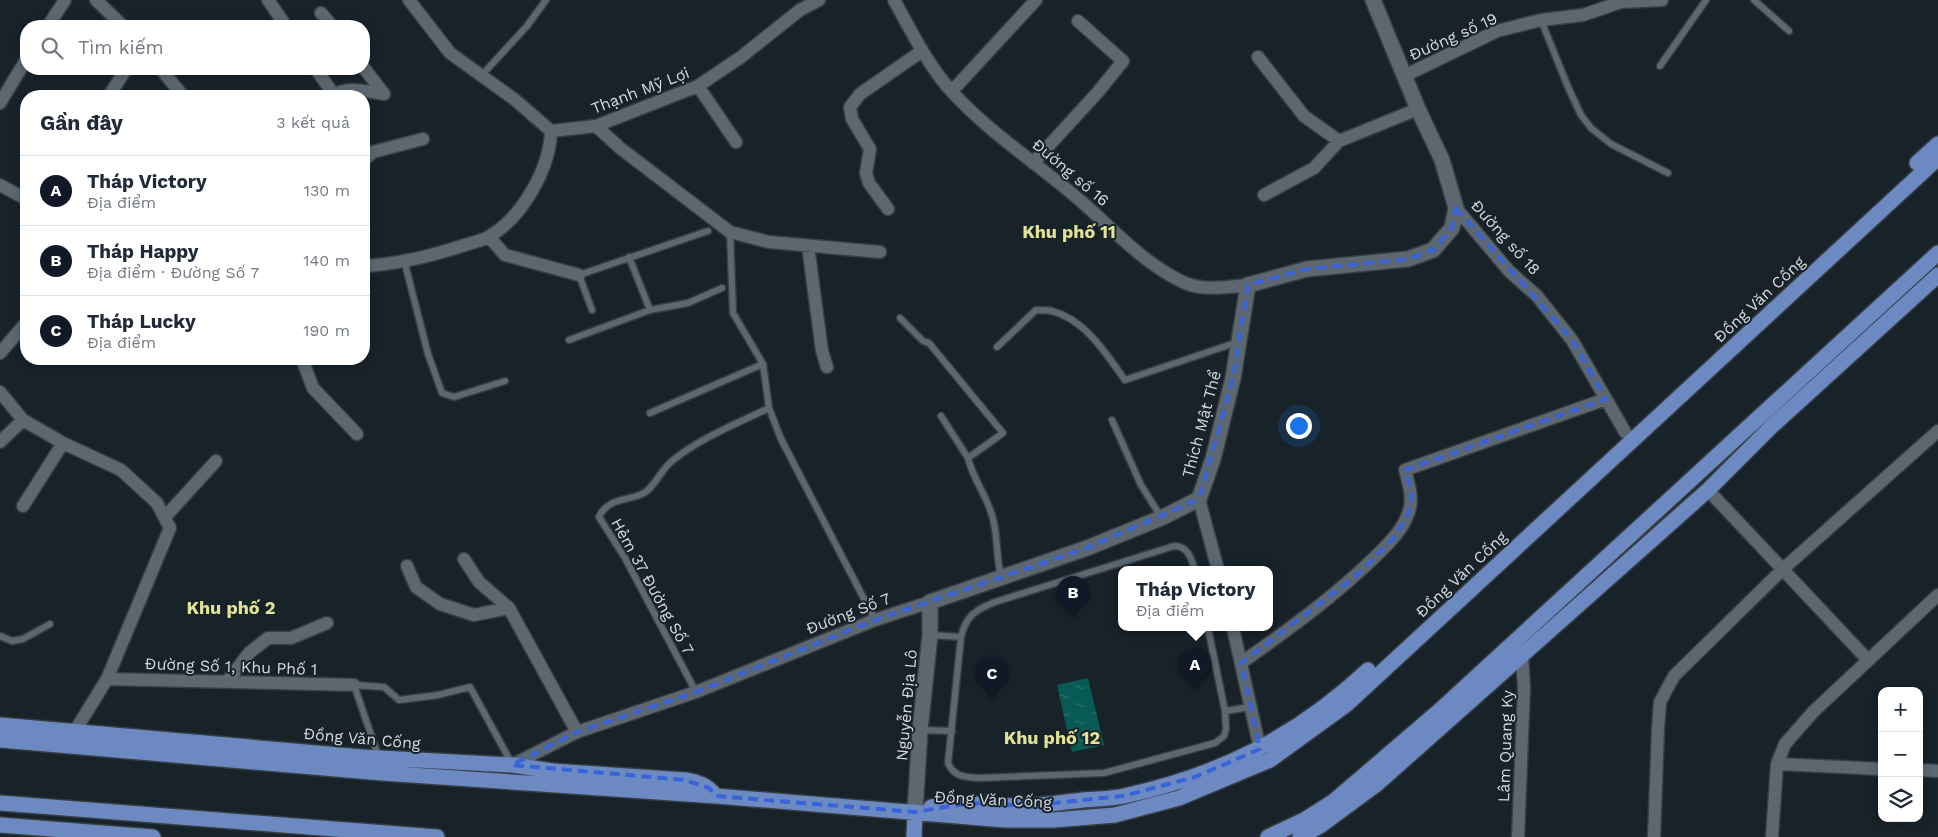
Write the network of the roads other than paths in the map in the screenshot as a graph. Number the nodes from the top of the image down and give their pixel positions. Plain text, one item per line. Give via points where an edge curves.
1 (65, 0) edge
2 (96, 0) edge
3 (268, 0) edge
4 (409, 0) edge
5 (546, 0) edge
6 (819, 0) edge
7 (894, 0) edge
8 (1036, 0) edge
9 (1373, 0) edge
10 (1662, 0) edge
11 (1706, 0) edge
12 (1754, 0) edge
13 (321, 13) dead end
14 (52, 20) edge
15 (117, 20) edge
16 (282, 20) edge
17 (327, 20) edge
18 (1541, 20) junction
19 (1078, 21) dead end
20 (1789, 31) dead end
21 (922, 50) junction
22 (1258, 57) dead end
23 (1660, 66) dead end
24 (20, 70) edge
25 (122, 75) edge
26 (166, 75) edge
27 (320, 75) edge
28 (369, 75) edge
29 (481, 76) junction
30 (1404, 76) junction
31 (698, 86) junction
32 (113, 90) edge
33 (178, 90) edge
34 (329, 90) edge
35 (952, 91) junction
36 (370, 92) edge
37 (0, 103) edge
38 (1418, 109) junction
39 (596, 126) junction
40 (551, 131) junction
41 (423, 138) dead end
42 (1339, 141) junction
43 (736, 142) dead end
44 (1938, 144) edge
45 (370, 155) edge
46 (1938, 158) edge
47 (1033, 164) junction
48 (1668, 173) dead end
49 (0, 185) edge
50 (1264, 195) dead end
51 (20, 196) edge
52 (1456, 208) junction
53 (888, 209) dead end
54 (708, 230) dead end
55 (730, 232) junction
56 (489, 237) junction
57 (808, 246) junction
58 (880, 252) dead end
59 (1938, 252) edge
60 (628, 257) junction
61 (404, 260) junction
62 (370, 265) edge
63 (579, 275) junction
64 (1938, 276) edge
65 (1248, 284) junction
66 (722, 288) dead end
67 (592, 310) dead end
68 (650, 310) junction
69 (900, 318) dead end
70 (20, 330) edge
71 (569, 340) dead end
72 (1238, 342) junction
73 (997, 347) dead end
74 (0, 353) edge
75 (763, 364) junction
76 (304, 365) edge
77 (827, 366) dead end
78 (505, 381) dead end
79 (0, 392) edge
80 (1606, 399) junction
81 (769, 408) junction
82 (650, 413) dead end
83 (941, 416) dead end
84 (22, 420) junction
85 (1112, 420) dead end
86 (1938, 431) edge
87 (1625, 432) junction
88 (357, 434) dead end
89 (0, 442) edge
90 (63, 443) junction
91 (968, 458) junction
92 (216, 461) dead end
93 (1708, 490) junction
94 (1199, 499) junction
95 (23, 506) dead end
96 (165, 517) junction
97 (1161, 518) junction
98 (464, 559) dead end
99 (407, 566) dead end
100 (1193, 566) edge
101 (1217, 566) edge
102 (1783, 569) junction
103 (1002, 576) junction
104 (1938, 595) edge
105 (930, 602) junction
106 (509, 608) junction
107 (875, 620) junction
108 (50, 624) dead end
109 (327, 624) dead end
110 (1209, 631) edge
111 (1234, 631) edge
112 (930, 635) junction
113 (0, 636) edge
114 (962, 637) junction
115 (1515, 640) junction
116 (1522, 655) junction
117 (1868, 660) junction
118 (1242, 663) junction
119 (107, 679) junction
120 (227, 682) junction
121 (354, 686) junction
122 (696, 692) junction
123 (1250, 706) junction
124 (1226, 711) junction
125 (0, 725) edge
126 (920, 730) junction
127 (952, 731) junction
128 (577, 732) junction
129 (74, 738) junction
130 (0, 740) edge
131 (1260, 749) junction
132 (379, 759) junction
133 (1776, 764) junction
134 (512, 765) junction
135 (1878, 769) edge
136 (1923, 770) edge
137 (1938, 771) edge
138 (510, 782) junction
139 (716, 796) junction
140 (0, 803) edge
141 (915, 812) junction
142 (0, 825) edge
143 (331, 833) edge
144 (153, 837) edge
145 (437, 837) edge
146 (914, 837) edge
147 (1268, 837) edge
148 (1300, 837) edge
149 (1518, 837) edge
150 (1654, 837) edge
151 (1772, 837) edge

1 - 14 street
2 - 15 street
3 - 16 street
4 - 29 street via 450,53
5 - 29 lane
6 - 31 street, Thạnh Mỹ Lợi via 800,10
7 - 21 street, Đường số 16
8 - 35 street
9 - 30 street, Đường số 18
10 - 18 street, Đường số 19 via 1621,2 1583,15
11 - 23 lane
12 - 20 lane
13 - 17 street
18 - 30 street, Đường số 19 via 1497,32
18 - 48 lane via 1568,88 1591,128 1611,144
19 - 47 street via 1123,61
21 - 35 street, Đường số 16
21 - 53 street via 860,94 850,107 852,119 870,149 866,173 868,183
22 - 42 street via 1304,116
24 - 37 street
25 - 32 street
26 - 33 street
27 - 34 street
28 - 36 street via 384,94
29 - 40 street
30 - 38 street, Đường số 18
31 - 39 street, Thạnh Mỹ Lợi
31 - 43 street
35 - 47 street, Đường số 16
38 - 42 street
38 - 52 street, Đường số 18 via 1442,160
39 - 40 street, Thạnh Mỹ Lợi
39 - 55 street
40 - 56 street via 538,181 515,215
41 - 45 street
42 - 50 street via 1314,168
44 - 87 main road, Đồng Văn Cống
46 - 141 main road, Đồng Văn Cống via 1346,705 1270,760 1178,798 1115,816 1005,820
47 - 65 street, Đường số 16 via 1154,266 1186,284 1212,288
49 - 51 street
52 - 65 street, Đường số 16 via 1452,228 1434,250 1408,259 1307,269
52 - 80 street, Đường số 18 via 1509,271 1537,296 1572,340
54 - 60 lane
55 - 57 street via 769,242
55 - 75 lane via 733,313
56 - 61 street via 432,256
56 - 63 street via 505,255
57 - 58 street
57 - 77 street via 822,351
59 - 115 main road
60 - 63 lane
60 - 68 lane
61 - 62 street
61 - 78 lane via 428,354 442,393 454,397
63 - 67 lane
64 - 93 main road via 1772,426
65 - 72 street, Thích Mật Thể
66 - 68 lane via 688,303
68 - 71 lane
69 - 91 lane via 923,342 929,343 1003,433
70 - 74 street
72 - 73 lane via 1125,380 1093,336 1052,311 1036,310
72 - 94 street, Thích Mật Thể via 1233,378 1213,459
75 - 81 lane
75 - 82 lane
76 - 88 street via 313,388
79 - 84 street
80 - 87 street, Đường số 18
80 - 118 street via 1405,470 1412,493 1408,514 1393,540 1357,575
81 - 107 lane via 781,439
81 - 122 lane, Hẻm 37 Đường Số 7 via 692,446 670,463 646,492 602,509 599,516 626,558
83 - 91 lane
84 - 89 street
84 - 90 street
85 - 97 lane via 1141,485
86 - 102 street
87 - 131 main road, Đồng Văn Cống via 1359,679 1303,722
90 - 95 street
90 - 96 street via 121,470 157,503
91 - 103 lane via 993,518
92 - 96 street
93 - 102 street
93 - 116 main road
94 - 97 street, Đường Số 7
94 - 101 street, Thích Mật Thể
96 - 119 street via 170,528
97 - 103 street, Đường Số 7 via 1087,548
98 - 106 street via 479,582
99 - 106 street via 416,587 440,604 474,615
100 - 114 lane via 1184,548 1174,546 980,608 964,625
102 - 117 street
102 - 150 street via 1674,676 1660,702
103 - 105 street, Đường Số 7
104 - 117 street
105 - 107 street, Đường Số 7
105 - 112 street, Nguyễn Địa Lô
106 - 128 street
107 - 122 street, Đường Số 7
108 - 113 lane via 23,639 12,641
109 - 120 street via 292,638 268,638 249,652
110 - 124 lane
111 - 118 street
112 - 114 lane
112 - 126 street, Nguyễn Địa Lô
114 - 127 lane
115 - 116 main road
115 - 147 main road via 1439,711 1334,801
116 - 148 main road via 1377,784
116 - 149 street, Lâm Quang Ky via 1524,688
117 - 133 street via 1807,718 1785,744
118 - 123 street
119 - 120 street, Đường Số 1, Khu Phố 1
119 - 129 street
120 - 121 street, Đường Số 1, Khu Phố 1
121 - 132 lane
121 - 134 lane via 384,687 399,700 470,687
122 - 128 street, Đường Số 7
123 - 124 lane
123 - 131 street
124 - 127 lane via 1224,736 1215,743 1104,773 961,776 948,764
125 - 129 main road, Đồng Văn Cống
126 - 127 lane
126 - 141 street, Nguyễn Địa Lô
128 - 134 street, Đường Số 7
129 - 130 main road, Đồng Văn Cống
129 - 132 main road, Đồng Văn Cống
129 - 138 main road, Đồng Văn Cống via 382,773
131 - 141 main road, Đồng Văn Cống via 1195,777 1123,796 1024,806 946,805
132 - 134 main road, Đồng Văn Cống
133 - 135 street
133 - 151 street
134 - 138 main road
134 - 139 main road, Đồng Văn Cống via 685,780 704,785
136 - 137 street
138 - 139 main road, Đồng Văn Cống
139 - 141 main road, Đồng Văn Cống
140 - 143 main road
141 - 146 main road
142 - 144 main road
143 - 145 main road

